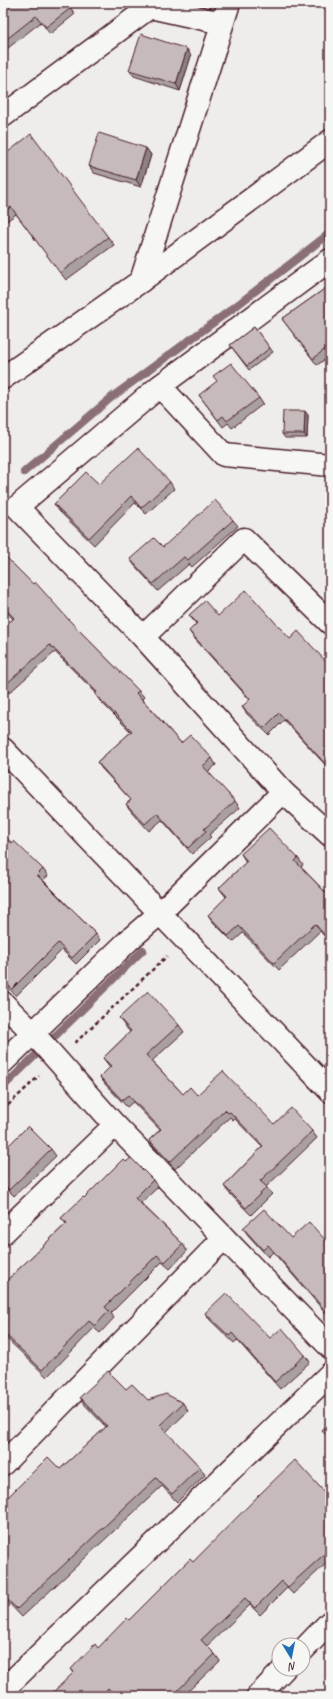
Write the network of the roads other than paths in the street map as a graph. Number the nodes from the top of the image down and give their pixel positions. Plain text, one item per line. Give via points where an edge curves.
1 (226, 13) edge
2 (3, 116) edge
3 (330, 141) edge
4 (330, 260) edge
5 (141, 281) junction
6 (3, 378) edge
7 (160, 386) junction
8 (330, 465) edge
9 (330, 623) edge
10 (142, 637) junction
11 (3, 750) edge
12 (283, 792) junction
13 (330, 835) edge
14 (160, 913) junction
15 (3, 1003) edge
16 (33, 1033) junction
17 (3, 1062) edge
18 (330, 1091) edge
19 (115, 1125) junction
20 (3, 1233) edge
21 (224, 1238) junction
22 (330, 1347) edge
23 (330, 1374) edge
24 (3, 1464) edge
25 (330, 1622) edge
26 (311, 1642) edge
27 (276, 1677) edge
28 (3, 1690) edge
29 (258, 1696) edge

1 - 2 street via 150,7
1 - 5 street
3 - 5 street
4 - 7 street
5 - 6 street
7 - 8 street via 224,455
7 - 10 street via 18,507
9 - 10 street via 244,539
10 - 12 street
11 - 14 street
12 - 13 street
12 - 14 street
14 - 16 street
14 - 18 street
15 - 16 street
16 - 17 street
16 - 19 street
19 - 20 street
19 - 21 street
21 - 22 street
21 - 24 street
23 - 28 street
25 - 26 street
27 - 29 street

